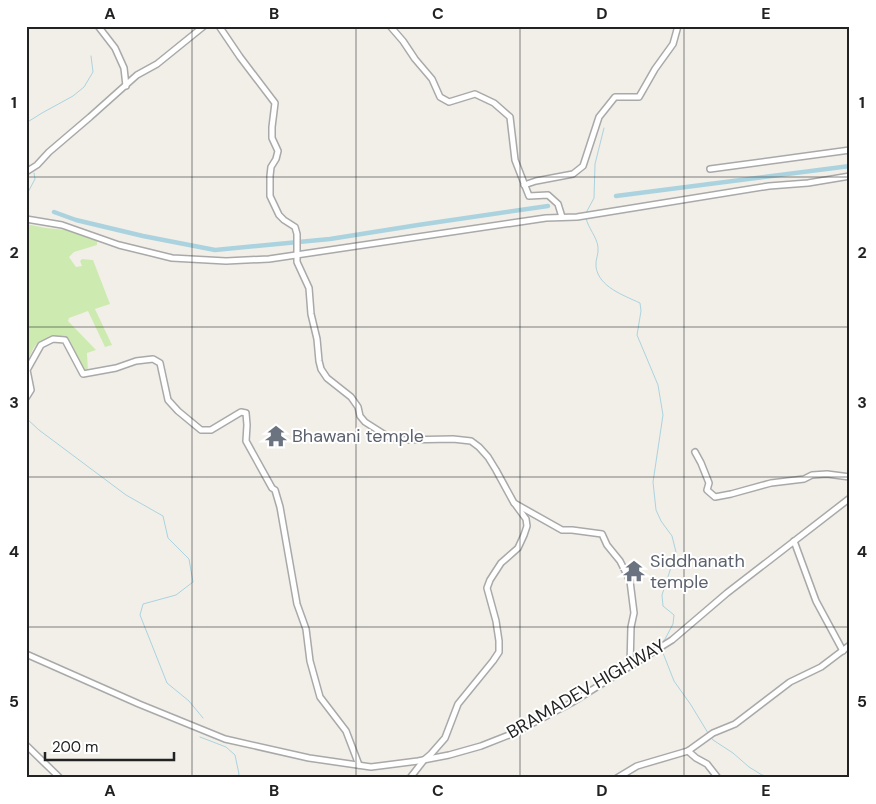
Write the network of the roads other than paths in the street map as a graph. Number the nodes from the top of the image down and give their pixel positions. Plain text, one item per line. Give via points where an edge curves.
1 (98, 26) edge
2 (204, 26) edge
3 (219, 26) edge
4 (390, 26) edge
5 (678, 26) edge
6 (126, 86) junction
7 (850, 150) edge
8 (710, 169) dead end
9 (26, 172) edge
10 (850, 176) edge
11 (524, 185) junction
12 (562, 217) junction
13 (26, 219) edge
14 (298, 254) junction
15 (26, 398) edge
16 (695, 452) dead end
17 (850, 477) edge
18 (850, 498) edge
19 (514, 503) junction
20 (794, 541) junction
21 (850, 645) edge
22 (843, 650) junction
23 (26, 654) edge
24 (630, 666) junction
25 (26, 745) edge
26 (688, 750) junction
27 (424, 760) junction
28 (359, 766) junction
29 (60, 778) edge
30 (410, 778) edge
31 (618, 778) edge
32 (718, 778) edge

1 - 6 street via 115,48 124,68
2 - 6 street
3 - 14 street via 275,103 272,138 278,152 271,167 270,196 284,220 295,227
4 - 11 street via 432,79 440,97 449,102 474,94 494,103 510,117 515,160
5 - 11 street via 673,44 639,97 615,98 599,116 583,166 573,174
6 - 9 street
7 - 8 street
10 - 12 street
11 - 12 street via 529,196 548,195 558,204
12 - 14 street
13 - 14 street via 62,226 172,258 226,261
14 - 19 street via 311,298 321,369 351,398 365,422 387,436 401,440 471,441 488,457
15 - 28 street via 31,390 27,370 41,346 53,339 65,340 83,374 153,359 160,363 168,400 201,430 211,430 241,412 246,413 246,441 275,490 280,507 297,604 306,629 310,661 320,697 346,731
16 - 17 street via 709,483 707,490 715,497 772,483 804,480 812,475
18 - 20 street, BRAMADEV HIGHWAY
19 - 24 street via 562,530 602,534 630,581 634,613
19 - 27 street via 526,519 524,536 518,548 501,563 487,588 496,621 499,652 458,704 444,738
20 - 22 street via 816,600
20 - 24 street, BRAMADEV HIGHWAY via 672,640
21 - 22 street
22 - 26 street via 821,667 790,682 735,724 713,733
23 - 28 street, BRAMADEV HIGHWAY via 226,739
24 - 27 street, BRAMADEV HIGHWAY via 514,733 481,746
25 - 29 street
26 - 31 street via 637,766
26 - 32 street via 707,764
27 - 28 street, BRAMADEV HIGHWAY
27 - 30 street

